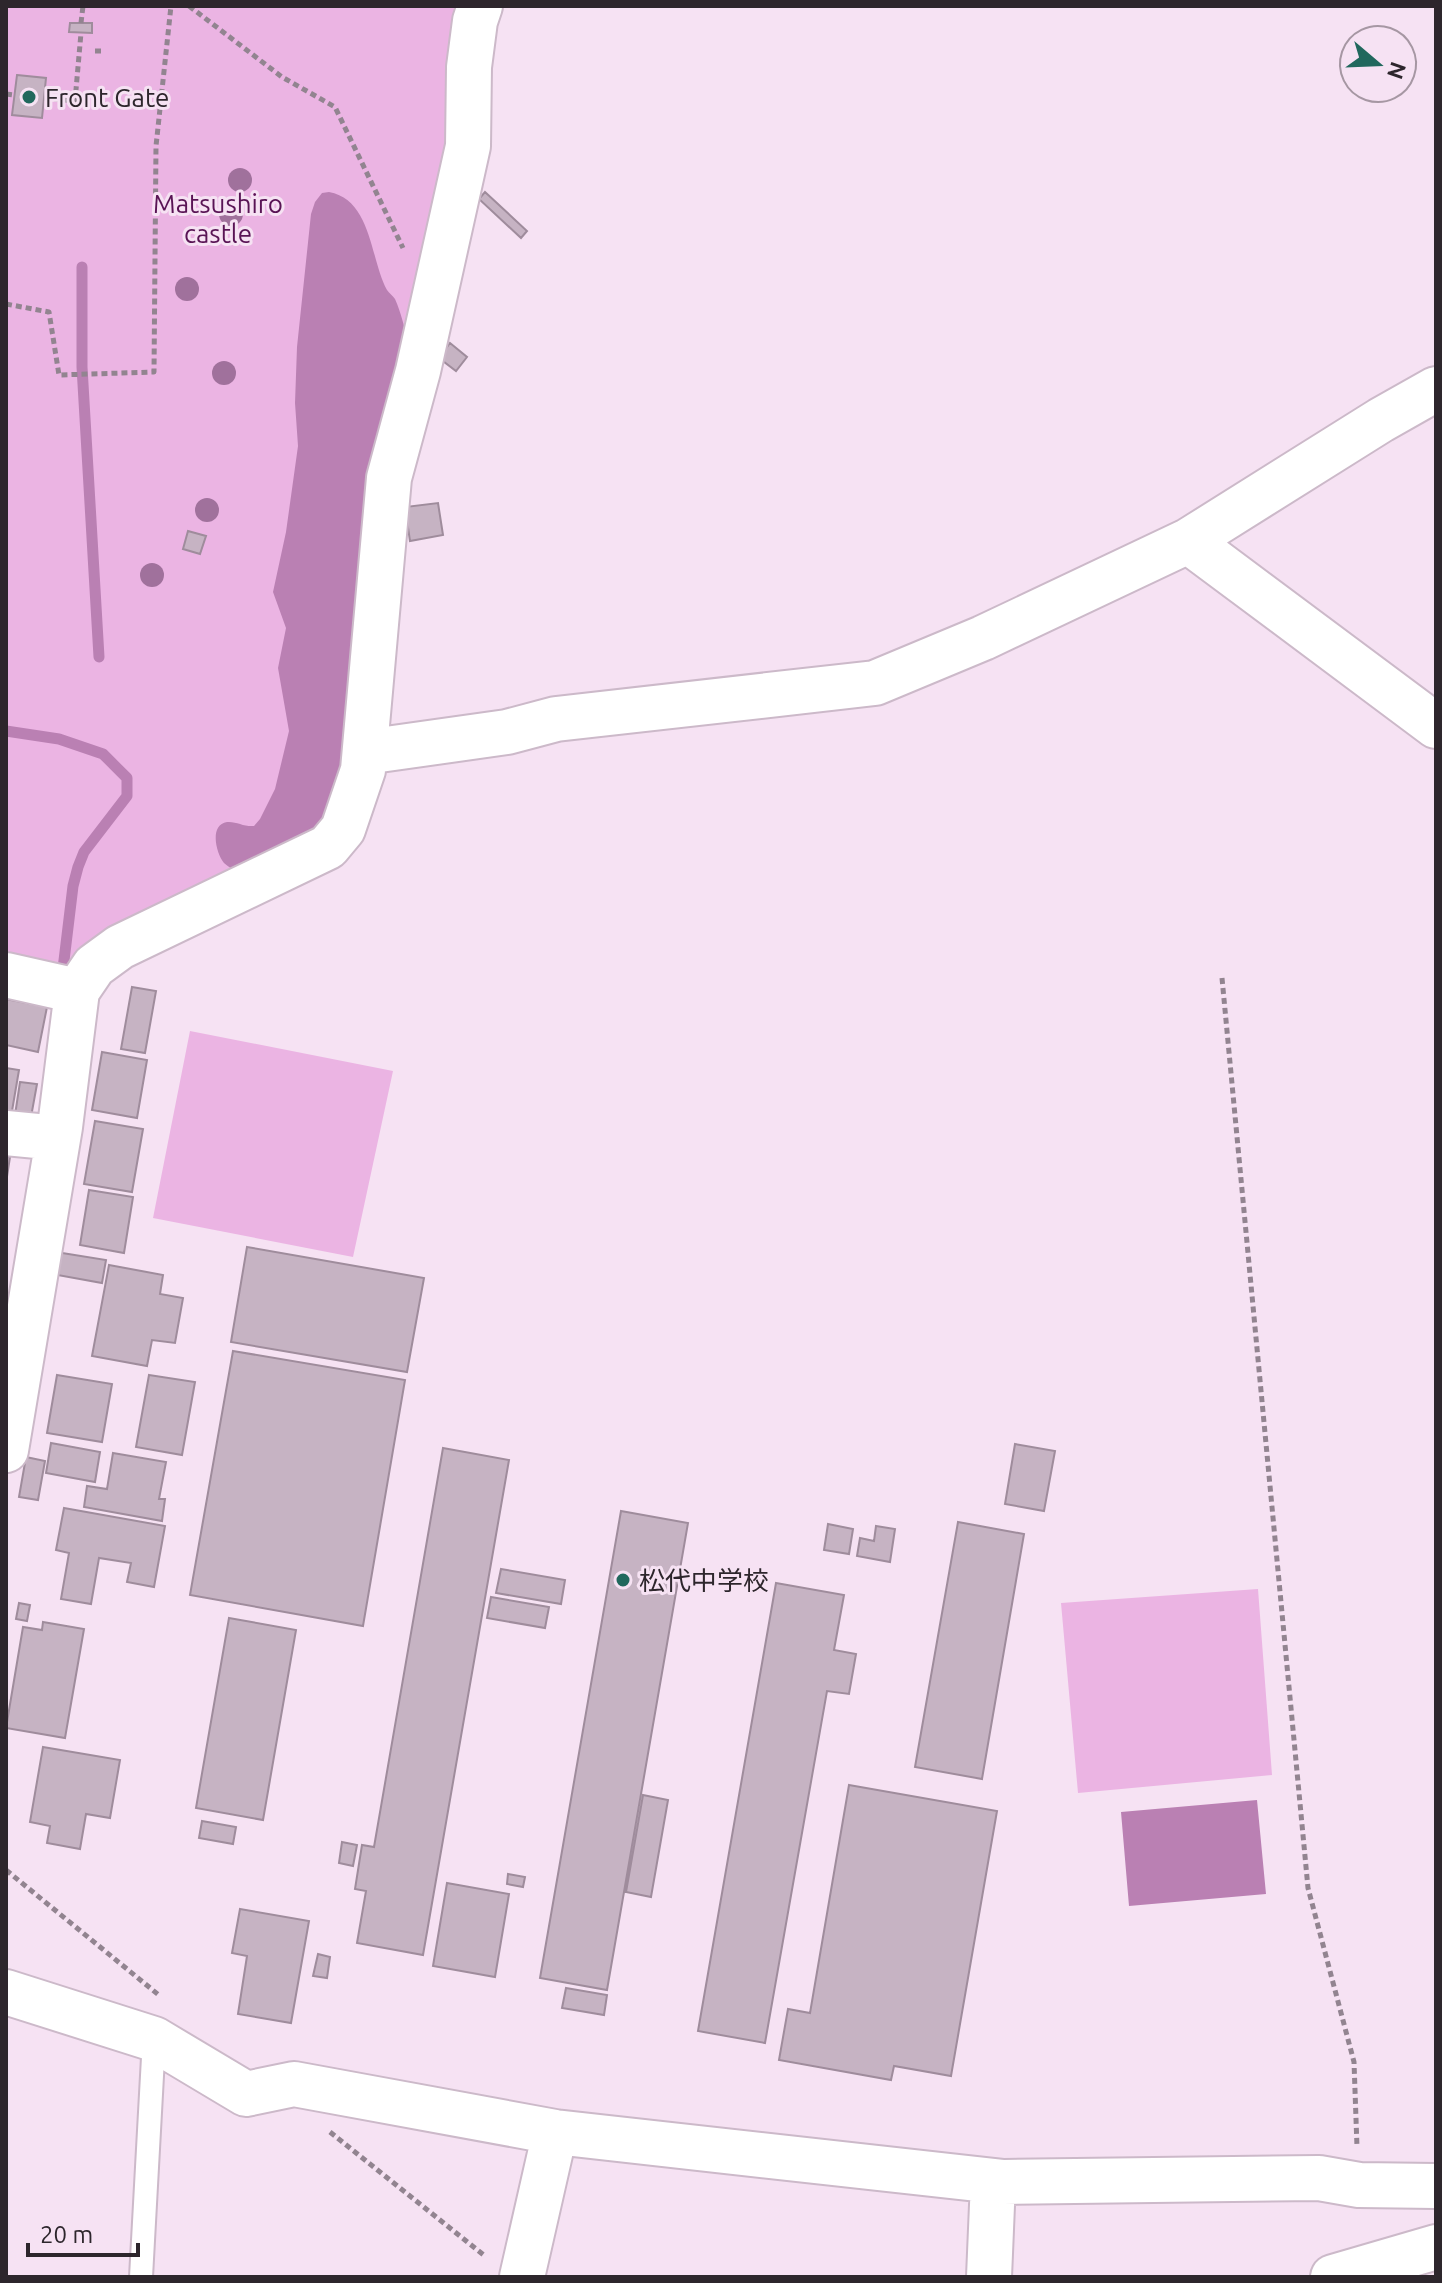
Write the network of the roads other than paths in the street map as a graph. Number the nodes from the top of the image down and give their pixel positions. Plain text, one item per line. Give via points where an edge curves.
1 (480, 6) edge
2 (1436, 389) edge
3 (1188, 541) junction
4 (1436, 726) edge
5 (365, 752) junction
6 (6, 975) edge
7 (77, 991) junction
8 (33, 1136) edge
9 (6, 1450) edge
10 (6, 1992) edge
11 (154, 2039) junction
12 (555, 2132) junction
13 (993, 2181) junction
14 (1436, 2186) edge
15 (1436, 2247) edge
16 (141, 2277) edge
17 (522, 2277) edge
18 (989, 2277) edge
19 (1333, 2277) edge

1 - 5 street via 469,67 468,146 389,478
2 - 3 street
3 - 4 street
3 - 5 street via 875,683 556,719 507,732
5 - 7 street via 343,829 328,847 120,947 94,966
6 - 7 street
7 - 8 street
8 - 9 street
10 - 11 street
11 - 12 street via 246,2094 294,2084
11 - 16 lane
12 - 13 street
12 - 17 street
13 - 14 street via 1319,2178 1359,2185
13 - 18 street
15 - 19 street

